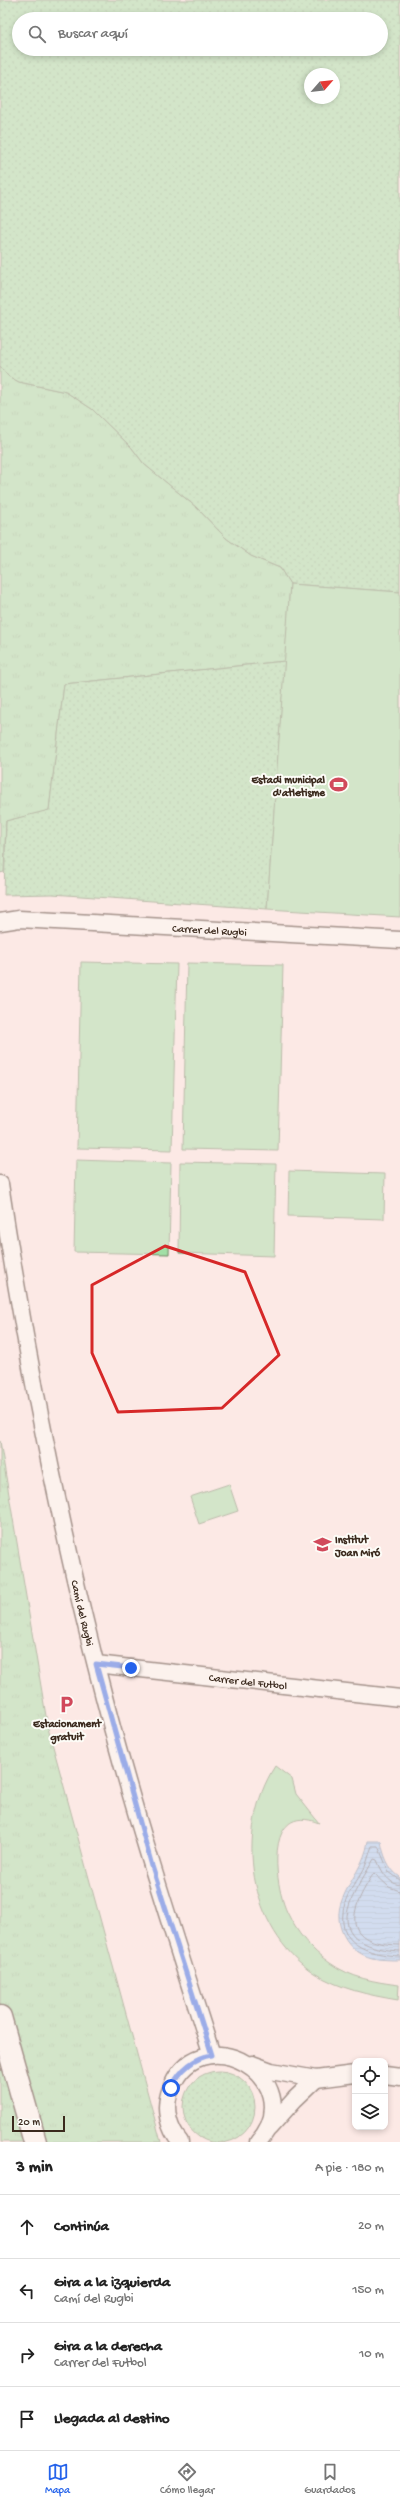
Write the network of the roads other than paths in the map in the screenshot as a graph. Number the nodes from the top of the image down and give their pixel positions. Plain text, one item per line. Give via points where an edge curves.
1 (0, 922) edge
2 (400, 940) edge
3 (0, 1184) edge
4 (96, 1664) junction
5 (400, 1698) edge
6 (0, 2017) edge
7 (212, 2055) junction
8 (249, 2063) junction
9 (352, 2074) edge
10 (388, 2075) edge
11 (400, 2076) edge
12 (316, 2079) junction
13 (262, 2136) edge
14 (35, 2142) edge
15 (180, 2142) edge

1 - 2 street, Carrer del Rugbi via 19,919
3 - 4 street, Camí del Rugbi via 38,1406 78,1595
4 - 5 street, Carrer del Futbol
4 - 7 street, Camí del Rugbi via 152,1866
6 - 14 highway
7 - 8 street via 229,2056
7 - 15 street via 198,2059 185,2067 171,2088 168,2116 173,2133
8 - 12 street via 271,2071
8 - 13 street via 264,2080 270,2096 272,2113
9 - 12 street
10 - 11 street
12 - 13 street

